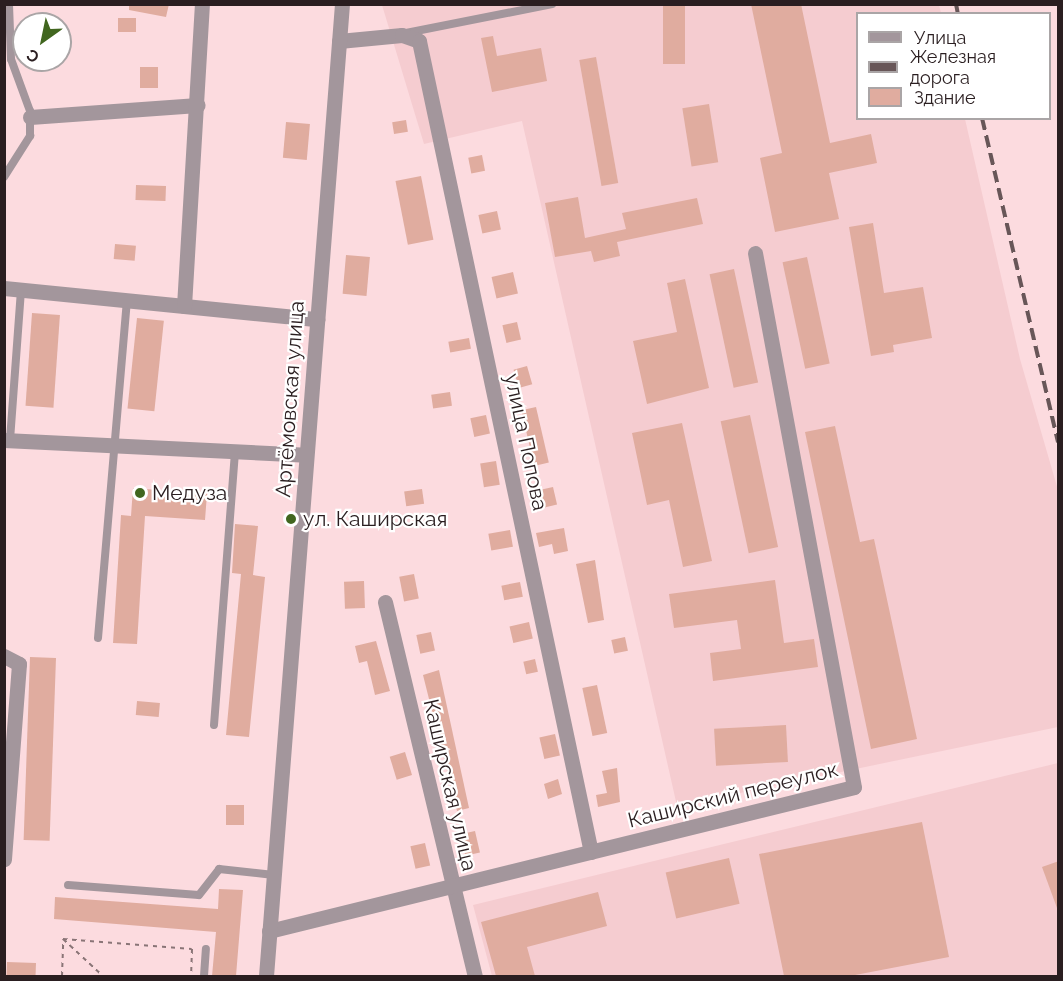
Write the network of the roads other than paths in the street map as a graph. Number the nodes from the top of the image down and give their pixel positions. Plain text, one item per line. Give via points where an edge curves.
1 (9, 4) edge
2 (202, 4) edge
3 (342, 4) edge
4 (552, 4) edge
5 (387, 36) junction
6 (339, 41) junction
7 (198, 105) junction
8 (30, 117) junction
9 (4, 177) edge
10 (755, 253) dead end
11 (4, 288) edge
12 (21, 290) junction
13 (127, 300) junction
14 (184, 306) junction
15 (317, 320) junction
16 (7, 440) edge
17 (114, 446) junction
18 (235, 452) junction
19 (306, 455) junction
20 (385, 602) dead end
21 (98, 638) dead end
22 (4, 656) edge
23 (214, 725) dead end
24 (591, 852) junction
25 (4, 859) edge
26 (274, 875) junction
27 (68, 885) dead end
28 (451, 886) junction
29 (269, 931) junction
30 (206, 949) dead end
31 (204, 976) edge
32 (266, 976) edge
33 (476, 976) edge

1 - 8 lane via 11,59
2 - 7 street
3 - 6 street, Артёмовская улица
4 - 5 lane
5 - 6 street
5 - 24 street, улица Попова via 409,35 419,42
6 - 15 street, Артёмовская улица
7 - 8 street
7 - 14 street
8 - 9 lane via 30,136
10 - 24 street, Каширский переулок via 854,787
11 - 12 street
12 - 13 street
12 - 16 lane
13 - 14 street
13 - 17 lane
14 - 15 street
15 - 19 street, Артёмовская улица
16 - 17 street
17 - 18 street
17 - 21 lane
18 - 19 street
18 - 23 lane
19 - 26 street, Артёмовская улица
20 - 28 street, Каширская улица via 443,831
22 - 25 street via 19,664
24 - 28 street, Каширский переулок
26 - 27 lane via 219,869 199,895
26 - 29 street, Артёмовская улица
28 - 29 street, Каширский переулок
28 - 33 street, Каширская улица
29 - 32 street, Артёмовская улица
30 - 31 lane

